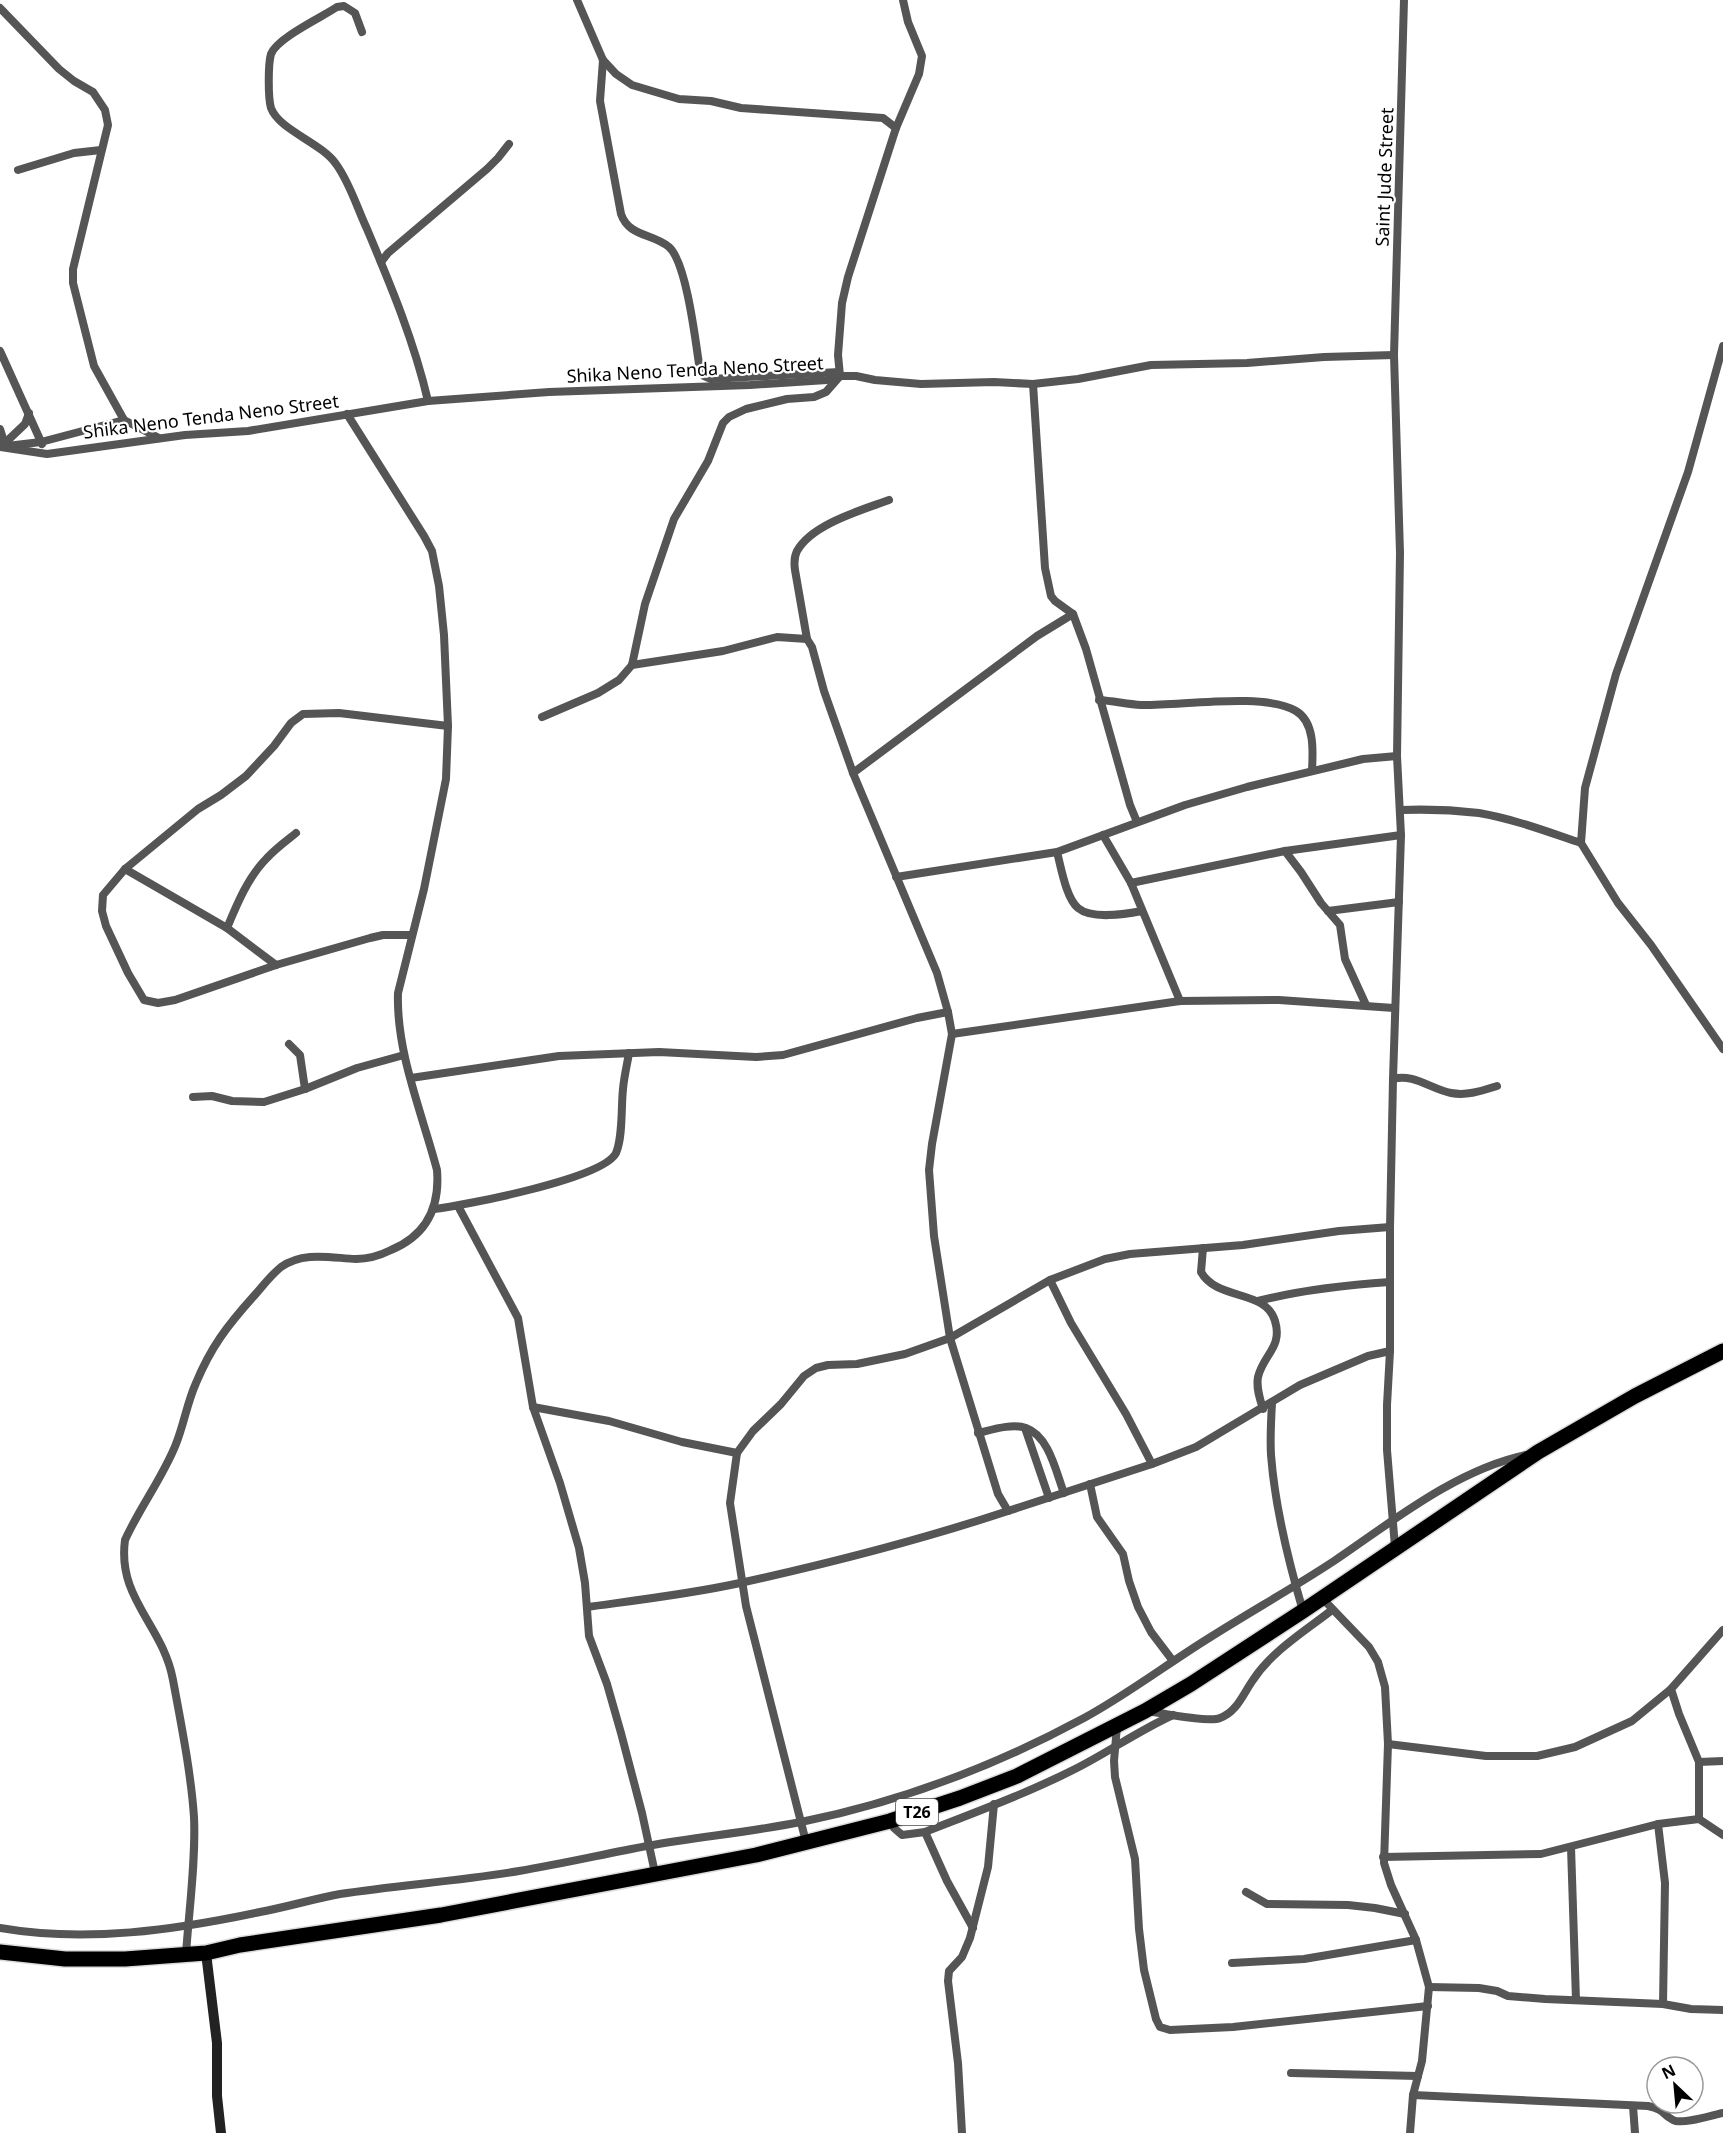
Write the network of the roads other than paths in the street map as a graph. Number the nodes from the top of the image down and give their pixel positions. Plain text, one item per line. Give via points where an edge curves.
1 (577, 0) edge
2 (903, 0) edge
3 (1404, 0) edge
4 (0, 8) edge
5 (362, 32) dead end
6 (603, 60) junction
7 (896, 128) junction
8 (509, 144) dead end
9 (101, 150) junction
10 (18, 170) dead end
11 (381, 262) junction
12 (0, 351) edge
13 (1722, 351) edge
14 (1394, 355) junction
15 (840, 374) junction
16 (1033, 384) junction
17 (428, 401) junction
18 (29, 413) junction
19 (347, 414) junction
20 (124, 420) junction
21 (0, 429) edge
22 (159, 438) junction
23 (41, 442) junction
24 (3, 446) edge
25 (47, 453) junction
26 (889, 500) dead end
27 (1073, 614) junction
28 (807, 639) junction
29 (632, 665) junction
30 (1099, 700) junction
31 (542, 717) dead end
32 (448, 726) junction
33 (1397, 756) junction
34 (1312, 770) junction
35 (853, 773) junction
36 (1401, 810) junction
37 (1137, 822) junction
38 (296, 833) dead end
39 (1104, 835) junction
40 (1401, 835) junction
41 (1581, 843) junction
42 (1285, 851) junction
43 (1057, 852) junction
44 (125, 869) junction
45 (896, 877) junction
46 (1131, 883) junction
47 (1399, 902) junction
48 (1328, 910) junction
49 (1142, 911) junction
50 (227, 928) junction
51 (412, 935) junction
52 (276, 965) junction
53 (1180, 1001) junction
54 (1366, 1005) junction
55 (1394, 1008) junction
56 (948, 1012) junction
57 (952, 1034) junction
58 (290, 1044) dead end
59 (1723, 1049) edge
60 (629, 1053) junction
61 (404, 1055) junction
62 (411, 1078) junction
63 (1393, 1080) junction
64 (1497, 1086) dead end
65 (305, 1089) junction
66 (193, 1097) dead end
67 (458, 1206) junction
68 (434, 1209) junction
69 (1389, 1227) junction
70 (1203, 1248) junction
71 (1050, 1280) junction
72 (1390, 1282) junction
73 (1258, 1301) junction
74 (950, 1338) junction
75 (1390, 1351) junction
76 (1723, 1351) edge
77 (1272, 1403) junction
78 (533, 1407) junction
79 (1263, 1409) junction
80 (1025, 1427) junction
81 (978, 1433) junction
82 (1538, 1452) junction
83 (736, 1453) junction
84 (1152, 1464) junction
85 (1090, 1484) junction
86 (1064, 1493) junction
87 (1048, 1497) junction
88 (1008, 1511) junction
89 (1392, 1520) junction
90 (1395, 1547) junction
91 (741, 1583) junction
92 (1296, 1586) junction
93 (1327, 1604) junction
94 (587, 1607) junction
95 (1302, 1611) junction
96 (1722, 1636) edge
97 (1173, 1661) junction
98 (1671, 1689) junction
99 (1145, 1711) junction
100 (1173, 1714) junction
101 (1117, 1726) junction
102 (1388, 1744) junction
103 (1115, 1745) junction
104 (1723, 1761) edge
105 (1700, 1762) junction
106 (994, 1804) junction
107 (1699, 1819) junction
108 (890, 1821) junction
109 (801, 1822) junction
110 (1658, 1824) junction
111 (925, 1832) junction
112 (1723, 1835) edge
113 (806, 1842) junction
114 (650, 1846) junction
115 (1571, 1847) junction
116 (1383, 1857) junction
117 (655, 1873) junction
118 (1246, 1892) dead end
119 (1405, 1914) junction
120 (188, 1925) junction
121 (0, 1928) edge
122 (973, 1928) junction
123 (1416, 1940) junction
124 (0, 1952) edge
125 (206, 1953) junction
126 (186, 1954) junction
127 (1232, 1963) dead end
128 (1429, 1988) junction
129 (1576, 2000) junction
130 (1663, 2004) junction
131 (1428, 2006) junction
132 (1723, 2010) edge
133 (1291, 2073) dead end
134 (1418, 2076) junction
135 (1413, 2094) junction
136 (1633, 2106) junction
137 (1723, 2113) edge
138 (221, 2133) edge
139 (962, 2133) edge
140 (1410, 2133) edge
141 (1635, 2133) edge

1 - 6 street
2 - 7 street via 922,56 919,74
3 - 14 street, Saint Jude Street
4 - 9 street via 59,69 93,92 105,110 108,125
5 - 11 street via 355,14 344,6 281,42 272,52 269,65 271,108 278,119 335,162
6 - 7 street via 632,85 680,99 741,108 883,118
6 - 15 street via 600,101 621,214 632,230 660,241 674,253 685,285 700,371 711,379 724,380
7 - 15 street via 842,303
8 - 11 street via 493,164
9 - 10 street via 74,153
9 - 20 street via 73,283 94,366
11 - 17 street via 405,319
12 - 18 street
13 - 41 street via 1688,472 1616,674 1585,788
14 - 16 street, Shika Neno Tenda Neno Street via 1151,365
14 - 33 street, Saint Jude Street via 1400,553
15 - 16 street, Shika Neno Tenda Neno Street via 921,384
15 - 17 street, Shika Neno Tenda Neno Street via 826,380 750,385
15 - 29 street via 825,392 814,397 746,409 723,423 708,461 674,519 645,604
16 - 27 street via 1045,568 1051,596
17 - 19 street, Shika Neno Tenda Neno Street
18 - 23 street
18 - 24 street via 25,424
19 - 22 street, Shika Neno Tenda Neno Street via 248,431
19 - 32 street via 432,551 447,663
20 - 22 street
20 - 23 street
21 - 24 street
22 - 25 street, Shika Neno Tenda Neno Street
23 - 24 street
23 - 25 street
24 - 25 street, Shika Neno Tenda Neno Street
26 - 28 street via 841,518 798,549 795,570
27 - 30 street
27 - 35 street via 1037,636
28 - 29 street via 777,637 723,651
28 - 35 street
29 - 31 street via 620,680 598,693
30 - 34 street via 1140,705 1239,701 1279,704 1298,711 1312,735
30 - 37 street
32 - 44 street via 339,713 303,714 246,776 198,809
32 - 51 street via 446,779
33 - 34 street
33 - 36 street, Saint Jude Street
34 - 37 street via 1247,786
35 - 45 street
36 - 40 street, Saint Jude Street
36 - 41 street via 1480,814 1526,824
37 - 39 street
38 - 50 street via 254,873
39 - 43 street
39 - 46 street
40 - 42 street
40 - 47 street, Saint Jude Street
41 - 59 street via 1618,903
42 - 46 street
42 - 48 street
43 - 45 street
43 - 49 street via 1077,908 1091,914
44 - 50 street
44 - 52 street via 103,895 102,911 144,999 158,1004 175,1000
45 - 56 street via 937,973
46 - 49 street
47 - 48 street
47 - 55 street, Saint Jude Street
48 - 54 street via 1340,925 1346,959
49 - 53 street
50 - 52 street
51 - 52 street via 383,935
51 - 61 street via 398,993
53 - 54 street via 1279,1000
53 - 57 street
54 - 55 street
55 - 63 street, Saint Jude Street
56 - 57 street
56 - 60 street via 783,1055
57 - 74 street via 929,1170 934,1236
58 - 65 street via 300,1055
60 - 62 street via 559,1056
60 - 67 street via 614,1156 593,1171
61 - 62 street
61 - 65 street
62 - 68 street via 437,1170
63 - 64 street via 1411,1078 1442,1090 1467,1094
63 - 69 street, Saint Jude Street
65 - 66 street via 264,1102
67 - 68 street
67 - 78 street via 518,1318
68 - 120 street via 417,1235 383,1254 359,1259 325,1256 293,1261 281,1267 256,1293 220,1335 205,1362 176,1444 125,1540 125,1574 132,1595 166,1653 174,1687 194,1817
69 - 70 street
69 - 72 street, Saint Jude Street
70 - 71 street via 1121,1255
70 - 73 street via 1201,1272 1207,1280 1231,1294
71 - 74 street
71 - 84 street
72 - 73 street via 1295,1292
72 - 75 street, Saint Jude Street
73 - 79 street via 1275,1319 1277,1332 1277,1340 1259,1374 1258,1392
74 - 81 street
74 - 83 street via 905,1354 816,1368 804,1376
75 - 77 street via 1331,1371
75 - 89 street, Saint Jude Street via 1387,1450
76 - 82 highway, T26
77 - 79 street
77 - 92 street via 1275,1488
78 - 83 street via 609,1421
78 - 94 street via 579,1548
79 - 84 street via 1196,1447
80 - 81 street
80 - 86 street via 1046,1448
80 - 87 street
81 - 88 street via 998,1494
82 - 89 street via 1502,1460 1466,1476
82 - 90 highway, T26
83 - 91 street via 730,1503
84 - 85 street
85 - 86 street
85 - 97 street via 1097,1516 1123,1554 1138,1607
86 - 87 street
87 - 88 street
88 - 91 street via 872,1552
89 - 90 street, Saint Jude Street
89 - 92 street
90 - 93 highway, T26
91 - 94 street
91 - 109 street
92 - 95 street
92 - 97 street
93 - 95 highway, T26
93 - 100 street via 1267,1663 1241,1701 1220,1718
93 - 102 street via 1369,1647 1378,1662 1385,1687
94 - 114 street via 589,1636 607,1684
95 - 99 highway, T26
96 - 98 street
97 - 109 street via 1089,1715 960,1776 882,1802
98 - 102 street via 1632,1721 1575,1747 1537,1756 1486,1756
98 - 105 street
99 - 100 street
99 - 101 highway, T26
100 - 103 street
101 - 103 street
101 - 108 highway, T26 via 1017,1776
102 - 116 street
103 - 106 street via 1052,1780
103 - 131 street via 1115,1778 1135,1859 1144,1970 1160,2027 1233,2027
104 - 105 street
105 - 107 street
106 - 111 street
106 - 122 street via 988,1867
107 - 110 street
107 - 112 street
108 - 111 street via 902,1835
108 - 113 highway, T26
109 - 113 street
109 - 114 street
110 - 115 street
110 - 130 street via 1665,1883
111 - 122 street
113 - 117 highway, T26
114 - 117 street
114 - 120 street via 516,1872 339,1894
115 - 116 street via 1541,1854
115 - 129 street
116 - 119 street
117 - 125 highway, T26 via 441,1915
118 - 119 street via 1267,1904 1348,1905
119 - 123 street
120 - 121 street via 87,1936 36,1935
120 - 126 street
122 - 139 street via 967,1948 949,1971 948,1981
123 - 127 street via 1305,1959
123 - 128 street
124 - 126 highway, T26 via 65,1959
125 - 126 highway, T26
125 - 138 street via 218,2043
128 - 129 street via 1479,1988 1508,1996
128 - 131 street
129 - 130 street
130 - 132 street
131 - 134 street
133 - 134 street
134 - 135 street
135 - 136 street
135 - 140 street
136 - 137 street via 1660,2109 1680,2122
136 - 141 street

